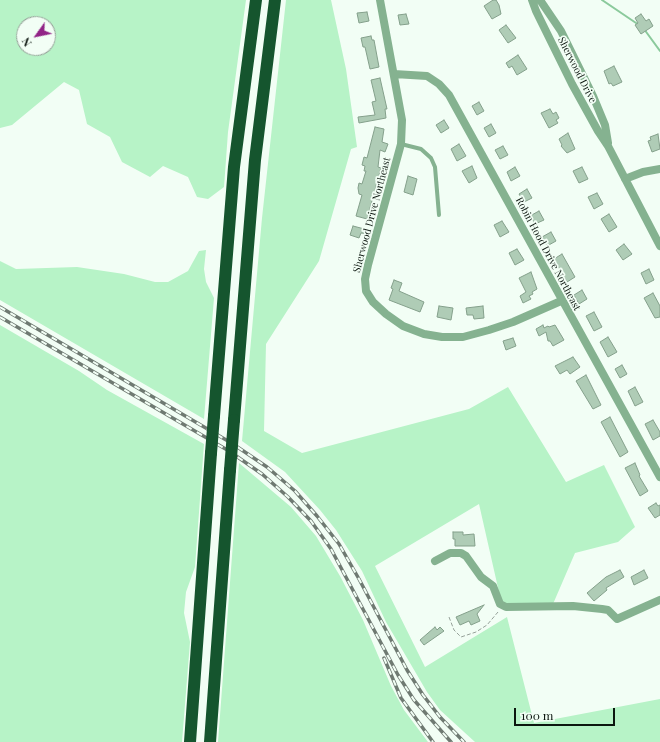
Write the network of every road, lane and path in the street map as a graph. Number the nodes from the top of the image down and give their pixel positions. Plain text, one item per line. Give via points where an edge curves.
1 (256, 0) edge
2 (275, 0) edge
3 (380, 0) edge
4 (532, 0) edge
5 (540, 0) edge
6 (394, 74) junction
7 (401, 144) junction
8 (608, 146) junction
9 (660, 169) edge
10 (625, 179) junction
11 (439, 215) dead end
12 (660, 246) edge
13 (561, 301) junction
14 (660, 478) edge
15 (435, 561) dead end
16 (660, 600) edge
17 (502, 606) junction
18 (449, 617) dead end
19 (190, 742) edge
20 (210, 742) edge

1 - 19 highway, bridge via 234,167
2 - 20 highway, bridge via 255,160
3 - 6 street, Sherwood Drive Northeast
4 - 8 street, Sherwood Drive via 572,84
5 - 8 street, Sherwood Drive via 561,31 593,96 605,125
6 - 7 street, Sherwood Drive Northeast via 402,120
6 - 13 street, Robin Hood Drive Northeast via 427,76 449,95
7 - 11 lane via 420,149 431,158 435,167
7 - 13 street, Sherwood Drive Northeast via 365,279 366,291 373,302 403,326 424,334 463,337 513,322
8 - 10 street, Sherwood Drive
9 - 10 street
10 - 12 street, Sherwood Drive
13 - 14 street, Robin Hood Drive Northeast
15 - 17 street via 450,552 466,556 481,577 493,586
16 - 17 street via 617,619 608,610 602,609 573,606
17 - 18 path via 487,625 461,637 454,630

